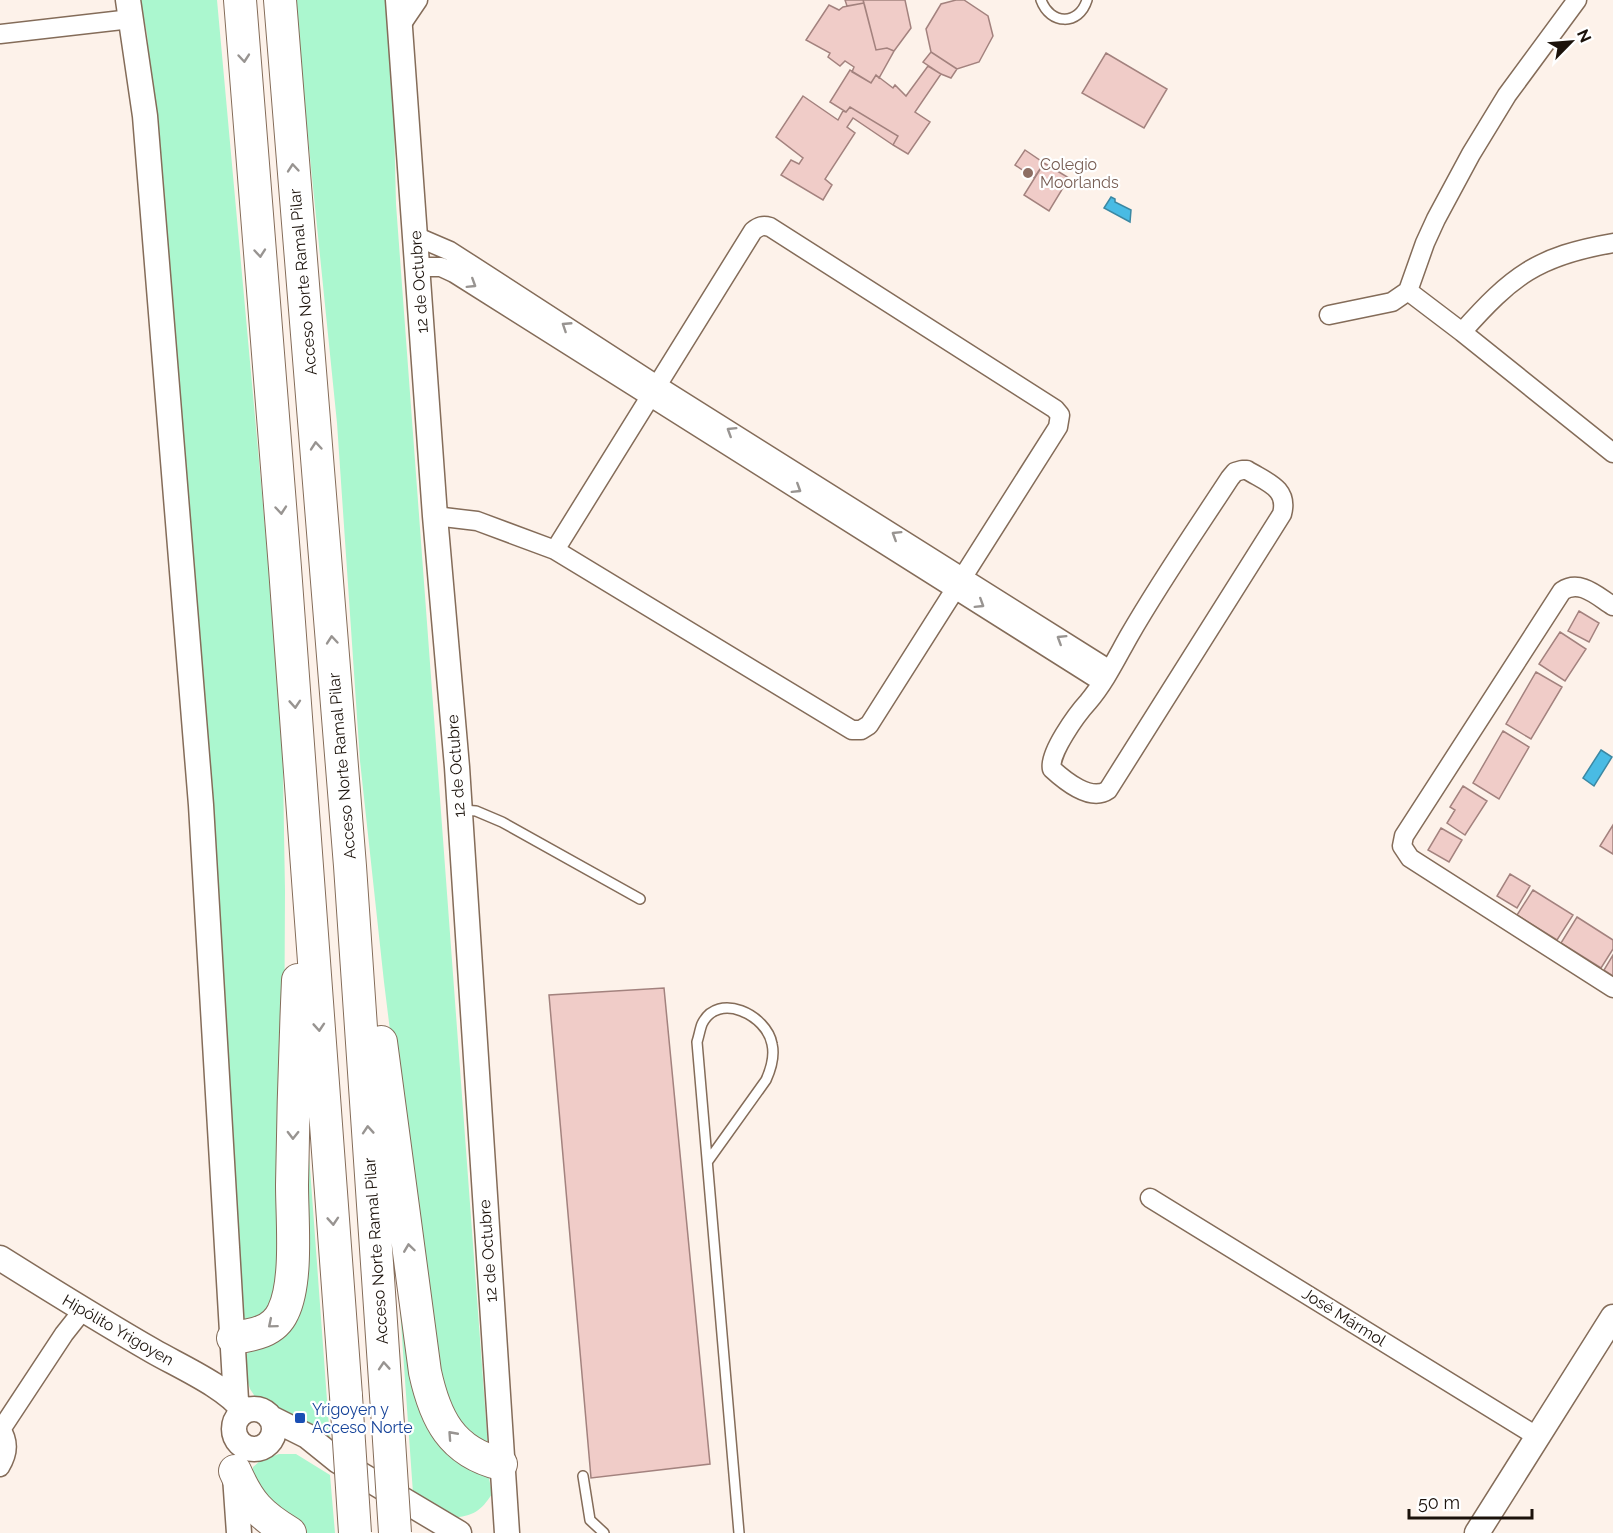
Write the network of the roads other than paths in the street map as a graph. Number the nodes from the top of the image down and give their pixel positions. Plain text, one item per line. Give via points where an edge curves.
1 (240, 0) edge
2 (280, 0) edge
3 (398, 0) edge
4 (418, 0) edge
5 (1041, 0) edge
6 (1087, 0) edge
7 (1576, 0) edge
8 (130, 10) edge
9 (399, 28) junction
10 (0, 34) edge
11 (415, 236) junction
12 (1613, 243) edge
13 (418, 267) junction
14 (1408, 291) junction
15 (1329, 315) dead end
16 (1462, 332) junction
17 (654, 391) junction
18 (1613, 453) edge
19 (435, 516) junction
20 (555, 550) junction
21 (959, 583) junction
22 (1613, 606) edge
23 (1106, 676) junction
24 (459, 810) junction
25 (305, 843) junction
26 (350, 866) junction
27 (640, 899) dead end
28 (1613, 988) edge
29 (708, 1161) junction
30 (1150, 1198) dead end
31 (0, 1258) edge
32 (83, 1310) junction
33 (1613, 1317) edge
34 (233, 1338) junction
35 (240, 1406) junction
36 (271, 1418) junction
37 (1, 1428) edge
38 (1538, 1437) junction
39 (249, 1451) junction
40 (338, 1461) junction
41 (501, 1464) junction
42 (0, 1467) edge
43 (584, 1476) dead end
44 (250, 1500) junction
45 (238, 1533) edge
46 (248, 1533) edge
47 (290, 1533) edge
48 (355, 1533) edge
49 (395, 1533) edge
50 (459, 1533) edge
51 (507, 1533) edge
52 (604, 1533) edge
53 (740, 1533) edge
54 (1477, 1533) edge

1 -> 25 highway
26 -> 2 highway, Acceso Norte Ramal Pilar
3 - 9 street, 12 de Octubre
4 - 9 street
5 - 6 lane via 1049,14 1064,19 1079,14
7 - 14 street via 1507,95 1471,154 1432,227
8 - 10 street
8 - 34 street via 145,116 201,805
9 - 11 street, 12 de Octubre
11 - 13 street, 12 de Octubre
17 -> 11 street via 464,260
12 - 16 street via 1548,259 1523,273
13 -> 17 street via 441,267 454,273
13 - 19 street, 12 de Octubre
14 - 15 street via 1392,302
14 - 16 street
16 - 18 street
17 - 20 street
17 - 21 street
17 - 21 street via 753,231 771,227 1059,415 1058,427
19 - 20 street via 477,521
19 - 24 street, 12 de Octubre
20 - 21 street via 852,730 869,725
21 - 23 street
22 - 28 street via 1583,587 1574,585 1562,591 1404,836 1402,846 1410,858
23 - 23 street via 1077,716 1051,763 1057,774 1095,795 1108,790 1282,514 1284,498 1280,492 1247,470 1235,472
24 - 27 lane via 476,811 502,822
24 - 41 street, 12 de Octubre
25 -> 34 highway via 293,1077 289,1295 283,1313 268,1329
25 -> 48 highway, bridge
41 -> 26 highway via 480,1458 452,1437 430,1396 383,1053
49 -> 26 highway, Acceso Norte Ramal Pilar, bridge
29 - 29 lane via 697,1042 703,1022 715,1012 730,1008 753,1016 765,1027 772,1044 772,1065 766,1080
29 - 53 lane
30 - 38 street, José Mármol
31 - 32 street, Hipólito Yrigoyen
32 - 35 street, Hipólito Yrigoyen
32 - 37 street
33 - 38 street
34 - 35 street
35 - 36 street
35 - 39 street via 234,1431
36 - 39 street via 274,1434
36 - 40 street via 307,1437
37 - 42 street via 8,1454
38 - 54 street
39 - 40 street via 292,1447
39 - 44 highway
39 - 45 street
40 - 50 street
41 - 51 street, 12 de Octubre
43 - 52 lane via 590,1520
44 - 46 street via 252,1520
44 - 47 highway via 271,1522

